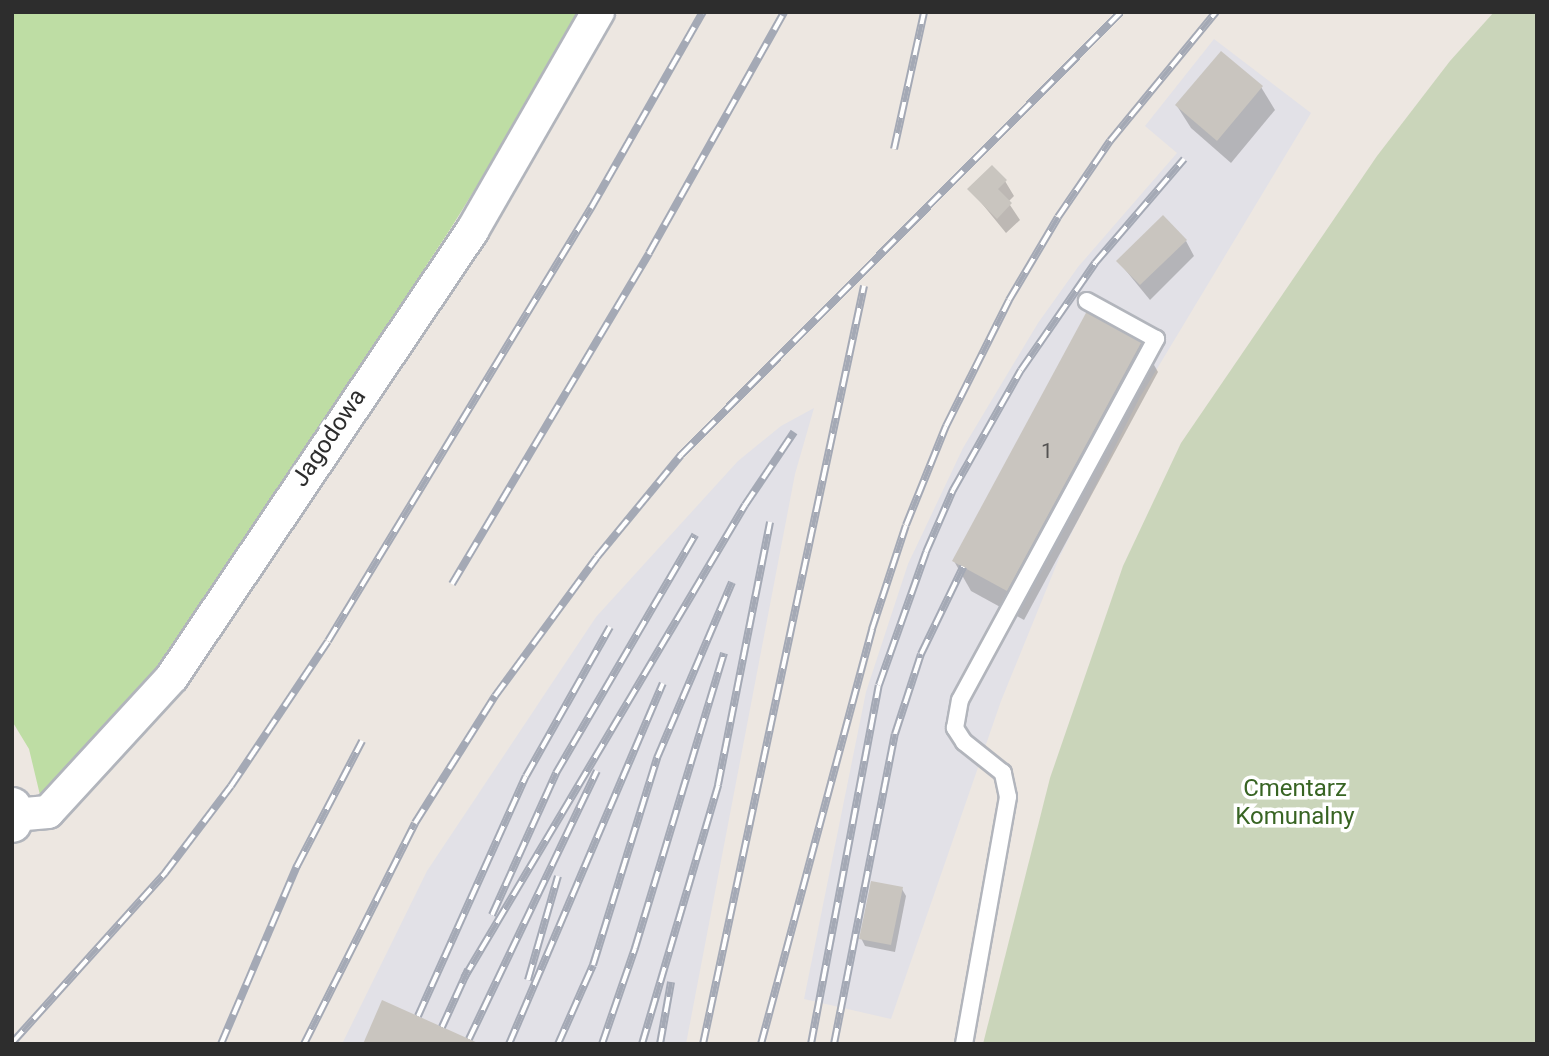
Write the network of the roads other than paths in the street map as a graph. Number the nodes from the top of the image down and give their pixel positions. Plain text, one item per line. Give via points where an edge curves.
1 (598, 12) edge
2 (1087, 301) dead end
3 (13, 815) edge
4 (964, 1044) edge

1 - 3 street, Jagodowa via 472,231 172,677 48,812
2 - 4 lane via 1156,339 960,700 956,728 964,742 1003,773 1008,797

